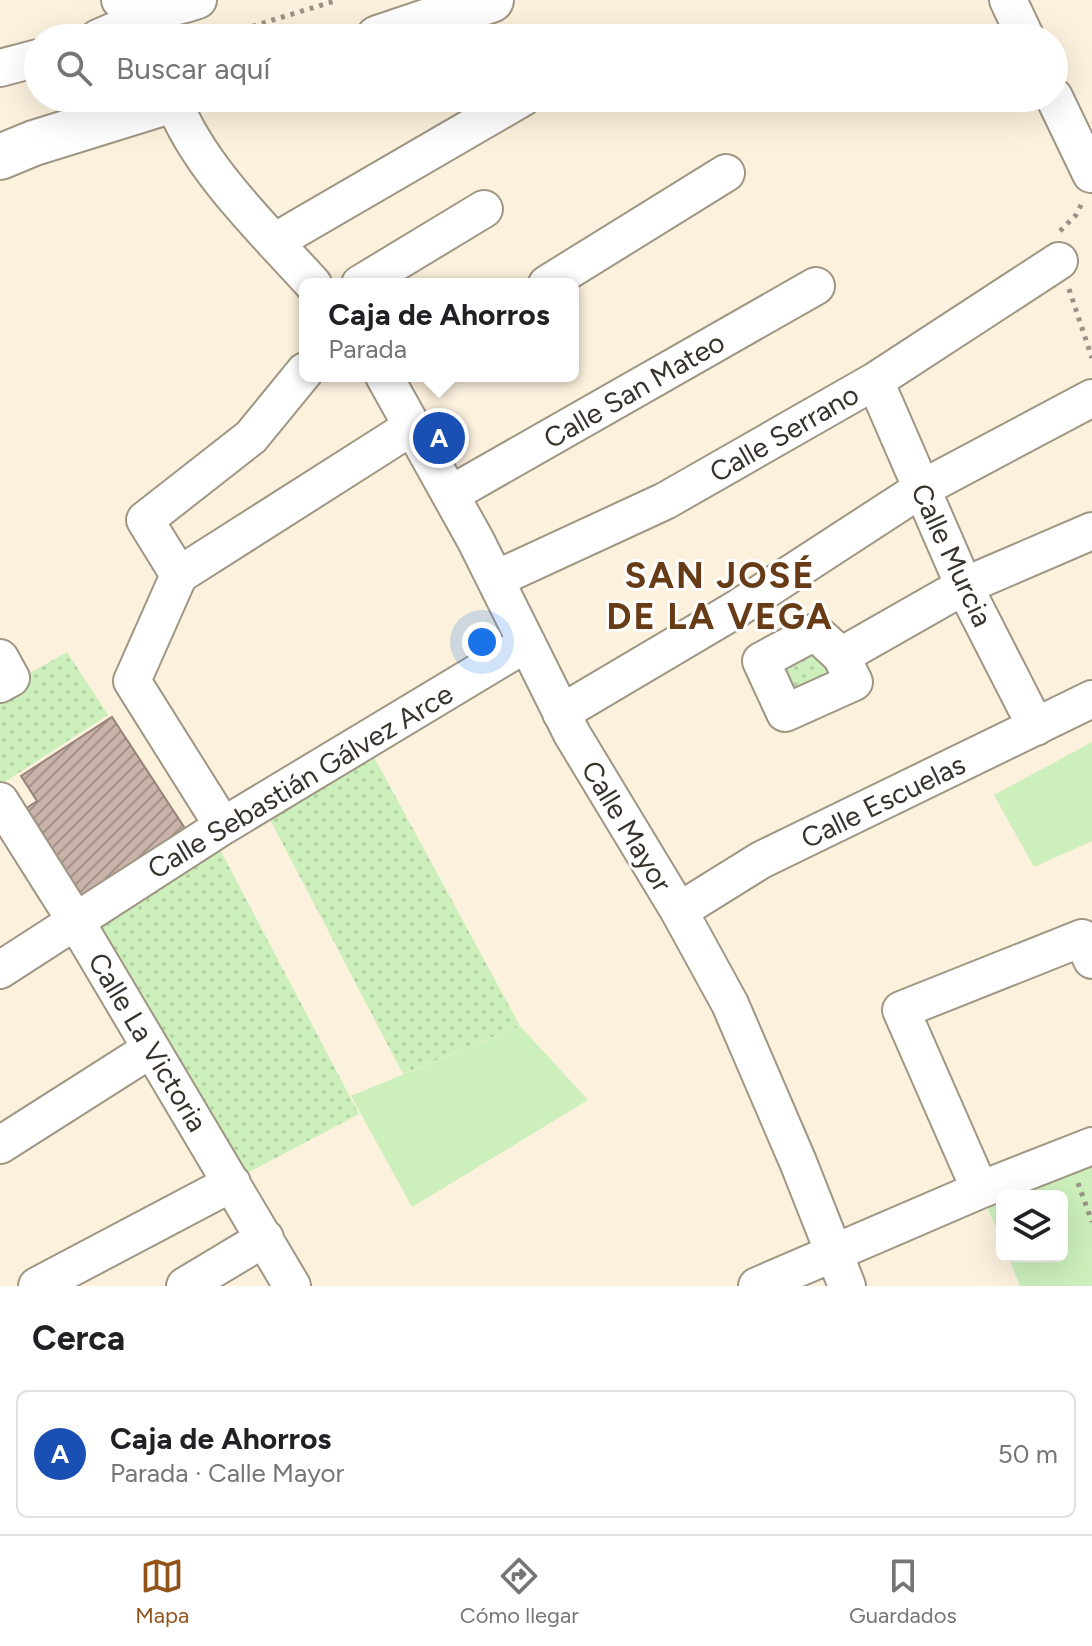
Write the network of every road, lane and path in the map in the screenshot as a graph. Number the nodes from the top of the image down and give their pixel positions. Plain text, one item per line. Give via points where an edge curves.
1 (198, 0) edge
2 (338, 0) edge
3 (491, 0) edge
4 (127, 3) edge
5 (122, 24) edge
6 (260, 24) edge
7 (420, 24) edge
8 (24, 62) edge
9 (0, 68) edge
10 (134, 112) edge
11 (181, 112) edge
12 (498, 112) edge
13 (1061, 112) edge
14 (0, 157) edge
15 (726, 173) dead end
16 (1091, 174) edge
17 (484, 209) dead end
18 (274, 242) junction
19 (1059, 261) dead end
20 (307, 278) edge
21 (370, 278) edge
22 (557, 278) edge
23 (816, 286) dead end
24 (299, 378) edge
25 (875, 381) junction
26 (392, 382) edge
27 (1092, 398) edge
28 (413, 426) junction
29 (921, 489) junction
30 (451, 494) junction
31 (1092, 531) edge
32 (179, 575) junction
33 (496, 579) junction
34 (964, 586) junction
35 (527, 643) junction
36 (841, 656) dead end
37 (1092, 699) edge
38 (561, 713) junction
39 (1036, 727) junction
40 (0, 801) edge
41 (223, 826) junction
42 (679, 911) junction
43 (75, 920) junction
44 (1092, 960) edge
45 (0, 970) edge
46 (151, 1049) junction
47 (0, 1145) edge
48 (1079, 1151) edge
49 (232, 1183) junction
50 (980, 1190) junction
51 (1092, 1222) edge
52 (265, 1238) junction
53 (833, 1253) junction
54 (37, 1286) edge
55 (185, 1286) edge
56 (292, 1286) edge
57 (757, 1286) edge
58 (847, 1286) edge

1 - 4 street via 147,10
2 - 6 path
3 - 7 main road
4 - 5 street
8 - 9 street
10 - 14 main road
11 - 18 street via 193,142
12 - 18 street
13 - 16 street
15 - 22 street
17 - 21 street
18 - 20 street
19 - 25 street, Calle Serrano
23 - 30 street, Calle San Mateo
24 - 32 street via 251,437 145,520
25 - 29 street, Calle Murcia
25 - 33 street, Calle Serrano via 665,501
26 - 28 street, Calle Mayor
27 - 29 street
28 - 30 street, Calle Mayor
28 - 32 street
29 - 34 street, Calle Murcia
29 - 38 street via 735,610
30 - 33 street, Calle Mayor
31 - 34 street
32 - 41 street via 132,681
33 - 35 street, Calle Mayor
34 - 36 street
34 - 39 street, Calle Murcia
35 - 38 street, Calle Mayor
35 - 41 street, Calle Sebastián Gálvez Arce
37 - 39 street, Calle Escuelas
38 - 42 street, Calle Mayor
39 - 42 street, Calle Escuelas via 761,860
40 - 43 street, Calle La Victoria
41 - 43 street, Calle Sebastián Gálvez Arce
42 - 53 street, Calle Mayor via 742,1028
43 - 45 street, Calle Sebastián Gálvez Arce
43 - 46 street, Calle La Victoria
44 - 50 street via 1082,938 901,1010
46 - 47 street
46 - 49 street, Calle La Victoria
48 - 50 street
48 - 51 path
49 - 52 street, Calle La Victoria
49 - 54 street
50 - 53 street
52 - 55 street
52 - 56 street, Calle La Victoria
53 - 57 street
53 - 58 street, Calle Mayor

